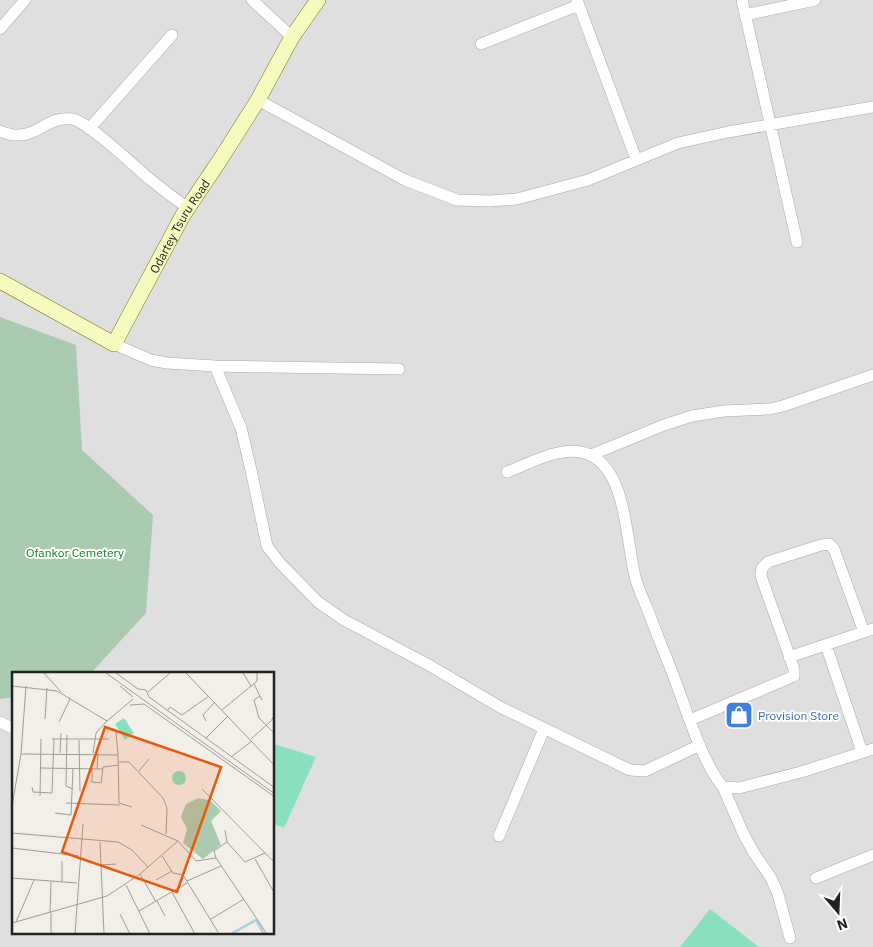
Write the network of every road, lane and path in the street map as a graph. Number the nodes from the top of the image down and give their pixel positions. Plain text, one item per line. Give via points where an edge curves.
1 (25, 0) edge
2 (252, 0) edge
3 (318, 0) edge
4 (742, 0) edge
5 (815, 0) edge
6 (578, 3) edge
7 (745, 15) junction
8 (0, 28) edge
9 (172, 34) dead end
10 (292, 38) junction
11 (481, 44) dead end
12 (258, 100) junction
13 (873, 107) edge
14 (770, 126) junction
15 (89, 129) junction
16 (0, 131) edge
17 (636, 159) junction
18 (188, 208) junction
19 (797, 242) dead end
20 (0, 281) edge
21 (114, 344) junction
22 (214, 366) junction
23 (399, 369) dead end
24 (873, 375) edge
25 (591, 455) junction
26 (507, 472) dead end
27 (869, 630) edge
28 (826, 645) junction
29 (789, 658) junction
30 (690, 720) junction
31 (0, 722) edge
32 (12, 728) edge
33 (544, 729) junction
34 (700, 745) junction
35 (868, 750) edge
36 (723, 787) junction
37 (499, 836) dead end
38 (873, 855) edge
39 (816, 878) dead end
40 (790, 938) dead end

1 - 8 street
2 - 10 street
3 - 10 street, Odartey Tsuru Road
4 - 7 street
5 - 7 street
6 - 11 street
6 - 17 street
7 - 14 street
9 - 15 street
10 - 12 street, Odartey Tsuru Road
12 - 17 street via 405,180 457,200 517,199 588,180
12 - 18 street, Odartey Tsuru Road
13 - 14 street
14 - 17 street via 678,143
14 - 19 street
15 - 16 street via 74,119 60,119 23,136 11,136
15 - 18 street
18 - 21 street, Odartey Tsuru Road
20 - 21 street
21 - 22 street via 151,360
22 - 23 street
22 - 33 street via 241,428 267,546 280,563 318,602 344,620 500,708
24 - 25 street via 770,409 692,416
25 - 26 street via 575,451 553,454
25 - 30 street via 605,467 618,488 636,580
27 - 28 street
27 - 29 street via 829,544 768,562 762,568 761,576
28 - 29 street
28 - 35 street
29 - 30 street via 794,676
30 - 34 street
31 - 32 street
33 - 34 street via 630,770 645,771
33 - 37 street
34 - 36 street via 714,776
35 - 36 street via 739,788
36 - 40 street via 744,835 778,894
38 - 39 street

